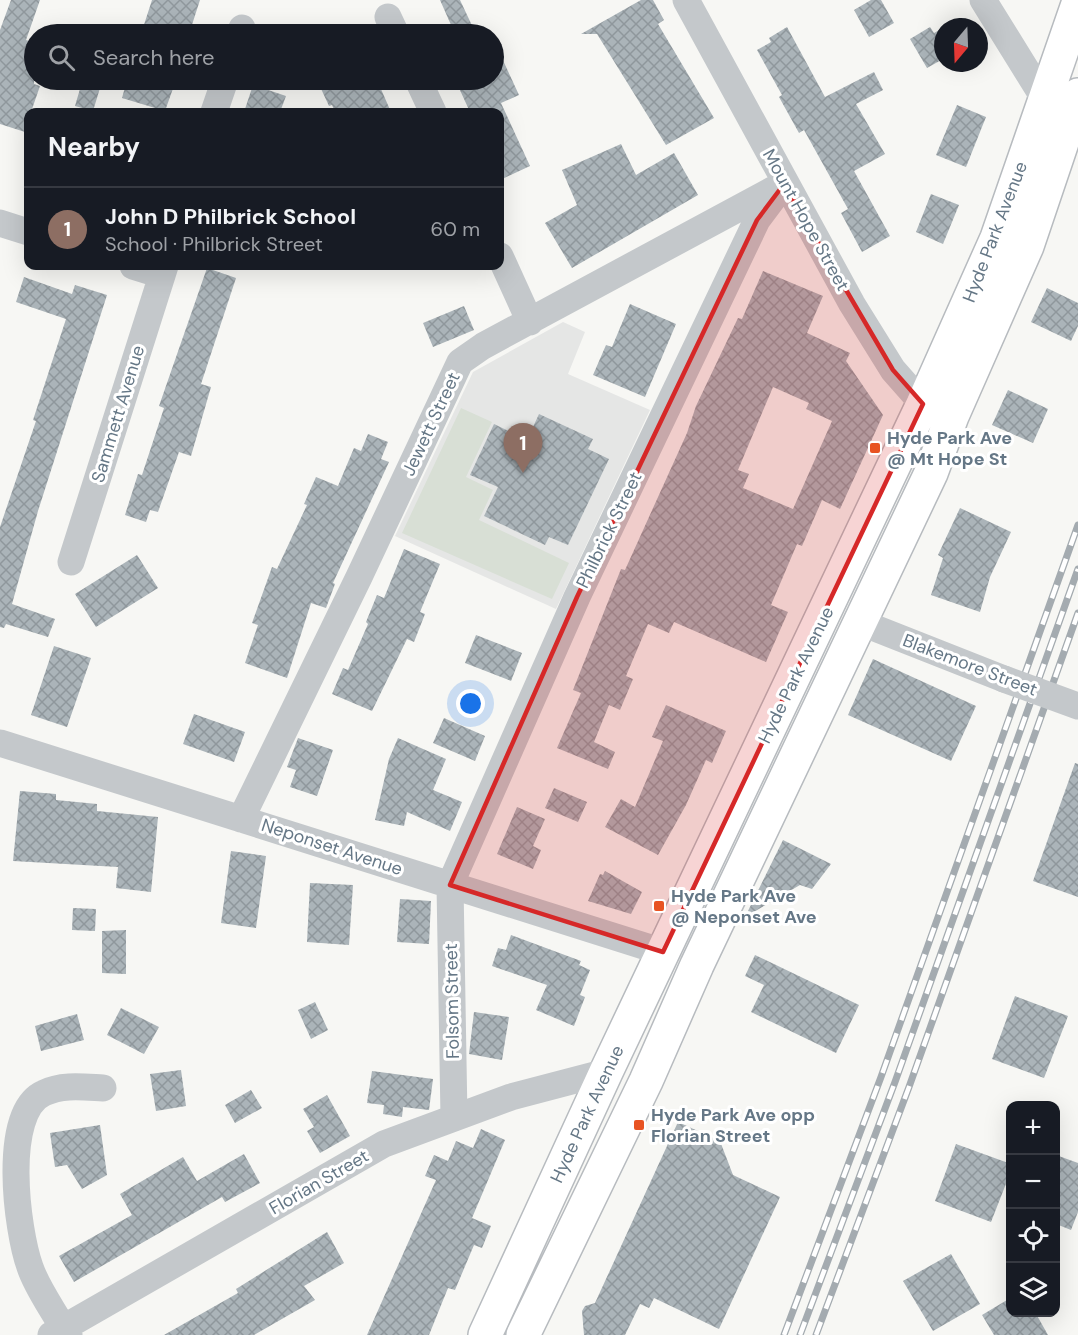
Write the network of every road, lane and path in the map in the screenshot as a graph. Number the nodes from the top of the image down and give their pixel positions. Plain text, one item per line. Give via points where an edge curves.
1 (686, 0) edge
2 (983, 0) edge
3 (1078, 4) edge
4 (222, 90) edge
5 (423, 90) edge
6 (1065, 102) edge
7 (215, 108) edge
8 (431, 108) edge
9 (784, 184) junction
10 (0, 223) edge
11 (24, 231) edge
12 (504, 265) edge
13 (163, 270) edge
14 (530, 322) junction
15 (938, 410) junction
16 (71, 562) dead end
17 (827, 612) junction
18 (862, 623) junction
19 (1078, 706) edge
20 (0, 742) edge
21 (241, 819) junction
22 (450, 885) junction
23 (663, 952) junction
24 (606, 1072) junction
25 (103, 1088) dead end
26 (454, 1118) junction
27 (543, 1208) junction
28 (577, 1224) junction
29 (61, 1333) edge
30 (485, 1335) edge
31 (523, 1335) edge

1 - 9 street, Mount Hope Street
2 - 6 street
3 - 6 main road, Hyde Park Avenue
4 - 7 street
5 - 8 street
6 - 15 main road, Hyde Park Avenue via 996,238
9 - 14 street, Jewett Street
9 - 15 street, Mount Hope Street via 893,370
9 - 22 street, Philbrick Street via 758,220 592,565
10 - 11 street
12 - 14 street
13 - 16 street, Sammett Avenue
14 - 21 street, Jewett Street via 460,362
15 - 17 main road, Hyde Park Avenue
15 - 18 main road, Hyde Park Avenue via 931,473
17 - 18 main road
17 - 23 main road, Hyde Park Avenue
18 - 19 street, Blakemore Street, bridge
18 - 28 main road, Hyde Park Avenue
20 - 21 street, Neponset Avenue
21 - 22 street, Neponset Avenue
22 - 23 street, Neponset Avenue
22 - 26 street, Folsom Street
23 - 24 main road, Hyde Park Avenue
24 - 26 street, Florian Street via 511,1096
24 - 27 main road, Hyde Park Avenue
25 - 29 street via 68,1087 43,1093 27,1107 21,1124 16,1164 18,1221 30,1268
26 - 29 street, Florian Street via 384,1144
27 - 28 main road
27 - 30 main road, Hyde Park Avenue
28 - 31 main road, Hyde Park Avenue

